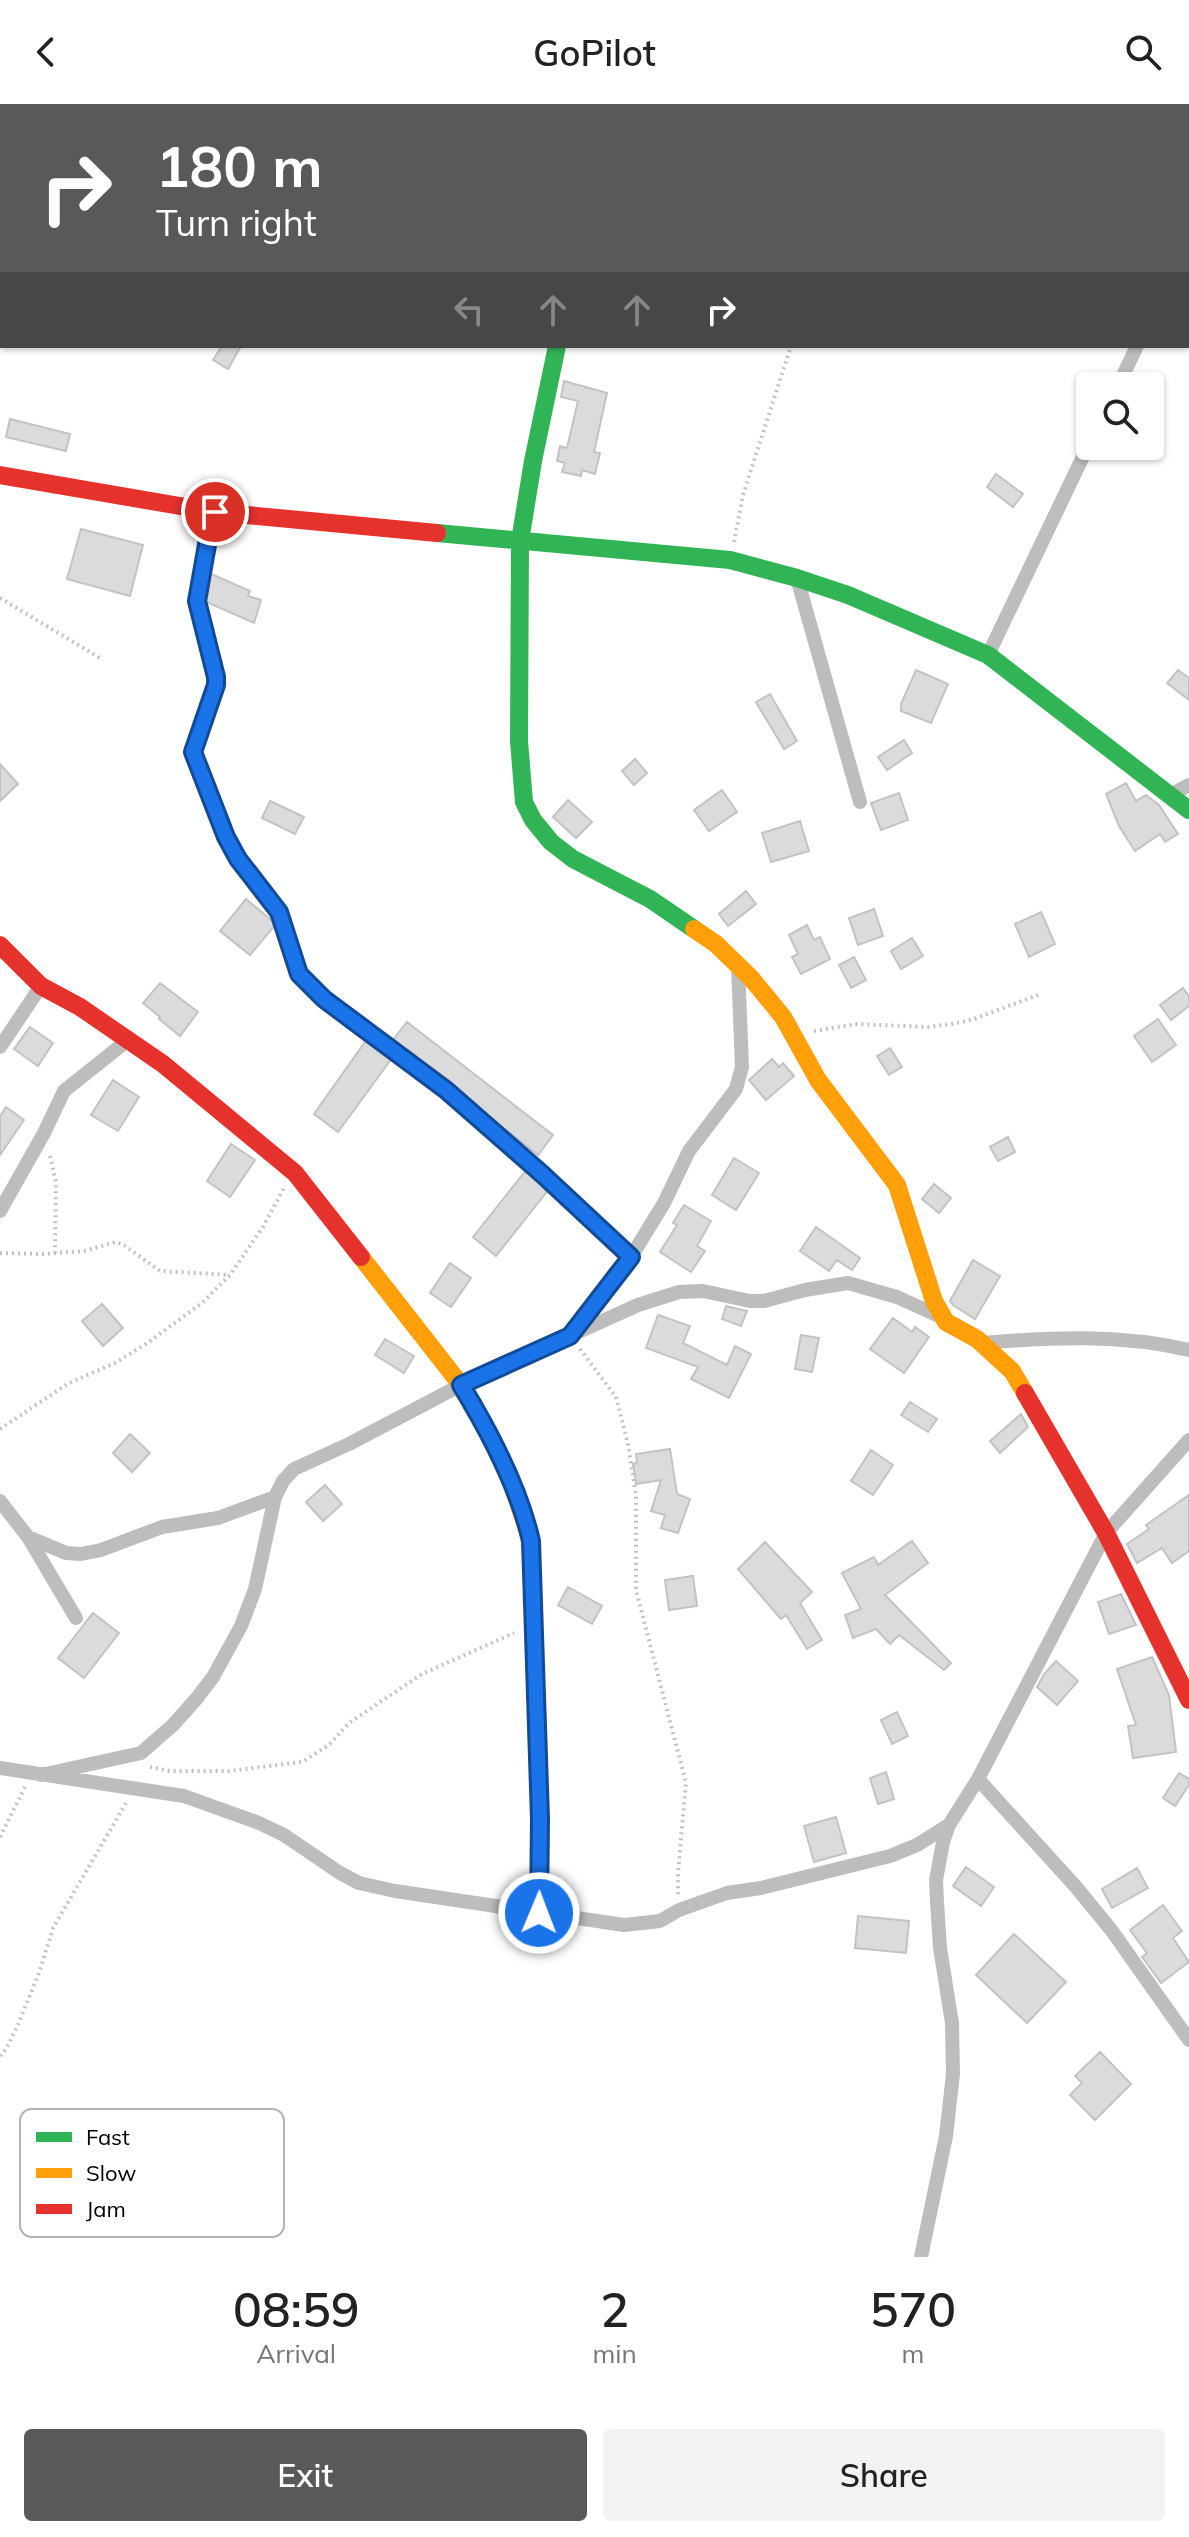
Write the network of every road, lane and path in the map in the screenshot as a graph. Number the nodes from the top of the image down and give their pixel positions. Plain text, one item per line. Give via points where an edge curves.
1 (557, 348) edge
2 (790, 348) edge
3 (1136, 348) edge
4 (1125, 372) edge
5 (1081, 460) edge
6 (0, 475) edge
7 (213, 511) junction
8 (520, 541) junction
9 (730, 560) junction
10 (797, 578) junction
11 (0, 598) edge
12 (988, 655) junction
13 (100, 658) dead end
14 (1189, 785) edge
15 (1172, 794) junction
16 (860, 802) dead end
17 (1189, 810) edge
18 (0, 945) edge
19 (738, 965) junction
20 (41, 986) junction
21 (1038, 995) dead end
22 (792, 1034) junction
23 (128, 1040) junction
24 (0, 1047) edge
25 (44, 1133) junction
26 (295, 1173) junction
27 (0, 1211) edge
28 (0, 1253) edge
29 (55, 1253) junction
30 (631, 1257) junction
31 (230, 1275) junction
32 (943, 1318) junction
33 (570, 1336) junction
34 (982, 1343) junction
35 (1189, 1350) edge
36 (461, 1385) junction
37 (0, 1429) edge
38 (1189, 1440) edge
39 (275, 1497) junction
40 (0, 1501) edge
41 (1106, 1533) junction
42 (28, 1537) junction
43 (76, 1618) dead end
44 (532, 1625) junction
45 (1189, 1700) edge
46 (117, 1759) junction
47 (0, 1768) edge
48 (36, 1774) junction
49 (978, 1779) junction
50 (135, 1787) junction
51 (949, 1825) junction
52 (0, 1837) edge
53 (679, 1910) junction
54 (539, 1913) junction
55 (1189, 2040) edge
56 (0, 2056) edge
57 (921, 2257) edge

1 - 8 street
2 - 9 path via 743,495
3 - 4 street
5 - 12 street
6 - 7 street
7 - 8 street
7 - 30 lane via 197,601 216,685 193,752 232,848 279,912 299,974 324,999 446,1090
8 - 9 street
8 - 19 street via 521,781 533,820 573,859 650,899
9 - 10 street
10 - 12 street
10 - 16 street
11 - 13 path
12 - 15 street
14 - 15 street
15 - 17 street
18 - 20 street
19 - 22 street
19 - 30 street via 741,1078 689,1151
20 - 23 street
20 - 24 street
21 - 22 path via 952,1024 857,1024
22 - 32 street via 818,1080 897,1185
23 - 25 street via 64,1091
23 - 26 street via 196,1089
25 - 27 street
25 - 29 path via 56,1182
26 - 31 path
26 - 36 street
28 - 29 path
29 - 31 path via 116,1242 160,1271
30 - 33 street
31 - 37 path via 146,1344 69,1383
32 - 33 street via 848,1283 764,1301 694,1290 638,1305
32 - 34 street
33 - 36 street
33 - 53 path via 616,1397 628,1444 636,1495 636,1590 686,1783
34 - 35 street via 1072,1338
34 - 41 street via 1012,1371
36 - 39 street via 294,1469
36 - 44 street via 526,1521
38 - 41 street
39 - 42 street via 218,1518 162,1527 81,1554
39 - 46 street via 255,1589 213,1677 148,1748
40 - 42 street
41 - 45 street
41 - 49 street
42 - 43 street
44 - 46 path via 422,1674 302,1762 229,1771 170,1771
44 - 54 street
46 - 48 street
47 - 48 street
48 - 50 street
48 - 52 path
49 - 51 street
49 - 55 street via 1112,1931
50 - 54 street via 237,1813 284,1835 359,1883
50 - 56 path via 53,1928 17,2027
51 - 53 street via 890,1856 727,1893
51 - 57 street via 936,1880 953,2074
53 - 54 street via 660,1921 624,1925

